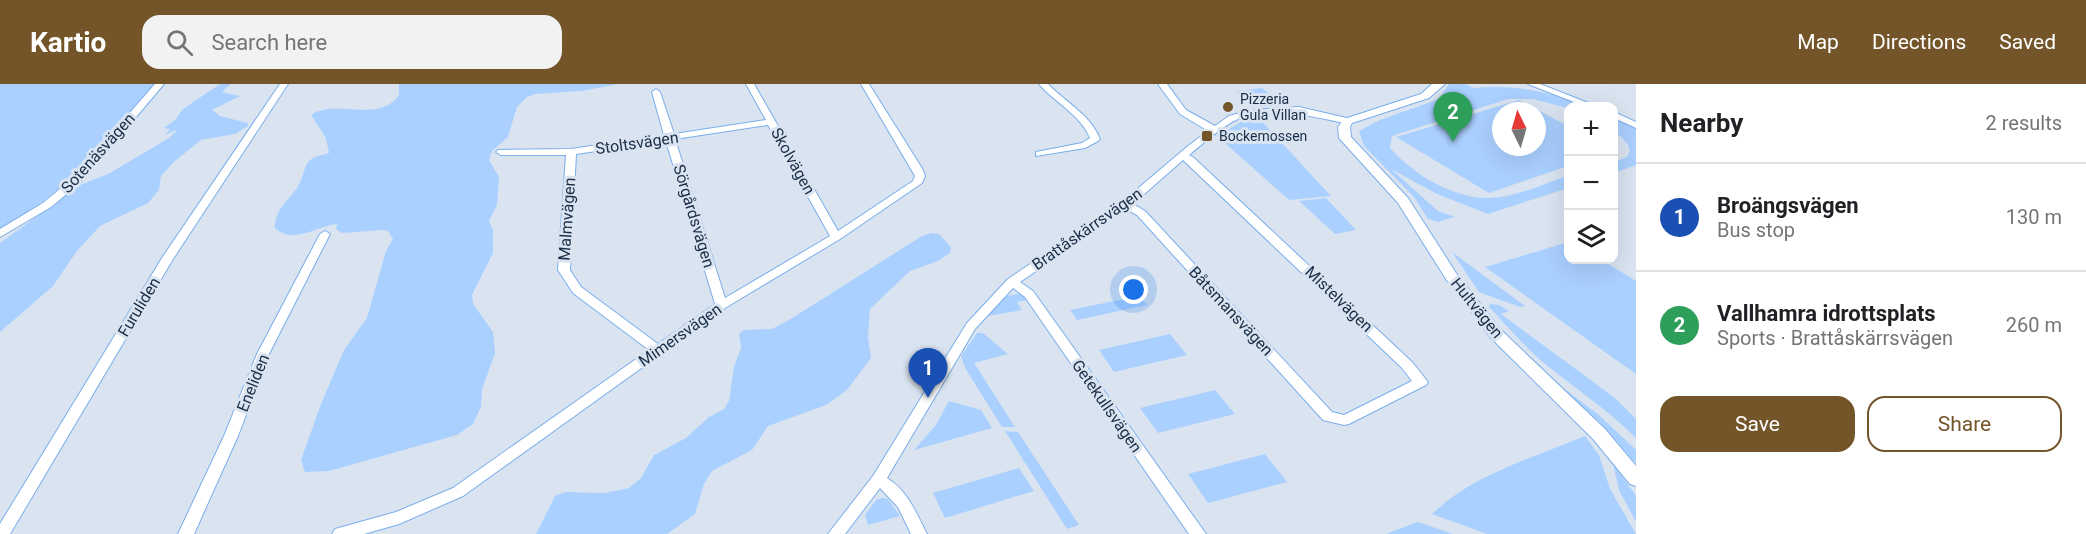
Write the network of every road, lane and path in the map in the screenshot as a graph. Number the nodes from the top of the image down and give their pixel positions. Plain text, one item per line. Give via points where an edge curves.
1 (160, 84) edge
2 (284, 84) edge
3 (750, 84) edge
4 (865, 84) edge
5 (1043, 84) edge
6 (1162, 84) edge
7 (1439, 84) edge
8 (1532, 84) edge
9 (656, 92) dead end
10 (1580, 102) edge
11 (1618, 117) edge
12 (1348, 121) junction
13 (771, 122) junction
14 (1636, 125) edge
15 (1214, 130) junction
16 (670, 138) junction
17 (501, 152) dead end
18 (571, 152) junction
19 (1039, 154) dead end
20 (1183, 156) junction
21 (1126, 204) junction
22 (0, 234) edge
23 (325, 234) dead end
24 (836, 237) junction
25 (1012, 282) junction
26 (721, 305) junction
27 (658, 350) junction
28 (1334, 419) joint
29 (1636, 479) edge
30 (878, 480) junction
31 (2, 534) edge
32 (186, 534) edge
33 (340, 534) edge
34 (836, 534) edge
35 (919, 534) edge
36 (1198, 534) edge

1 - 22 street, Sotenäsvägen via 77,180 47,205
2 - 31 street, Furuliden via 168,258
3 - 13 street, Skolvägen
4 - 24 street, Mimersvägen via 918,170 919,180
5 - 19 street via 1071,108 1095,139 1085,145
6 - 15 street via 1183,112
7 - 12 street via 1425,96
8 - 10 street
9 - 16 street, Sörgårdsvägen
11 - 14 street
12 - 15 street, Brattåskärrsvägen via 1306,110 1283,110 1240,116
12 - 29 street, Hultvägen via 1345,138 1403,201 1478,313 1599,434
13 - 16 street, Stoltsvägen
13 - 24 street, Skolvägen
15 - 20 street, Brattåskärrsvägen
16 - 18 street, Stoltsvägen
16 - 26 street, Sörgårdsvägen
17 - 18 street, Stoltsvägen
18 - 27 street, Malmvägen via 564,270 577,290
20 - 21 street, Brattåskärrsvägen
20 - 28 street, Mistelvägen via 1302,264 1421,382 1353,417
21 - 25 street, Brattåskärrsvägen
21 - 28 street, Båtsmansvägen via 1141,213
23 - 32 street, Eneliden via 263,354
24 - 26 street, Mimersvägen
25 - 30 street, Brattåskärrsvägen via 971,326
25 - 36 street, Getekullsvägen via 1029,294
26 - 27 street, Mimersvägen
27 - 33 street, Mimersvägen via 458,492 399,518
30 - 34 street, Brattåskärrsvägen
30 - 35 street via 900,495

